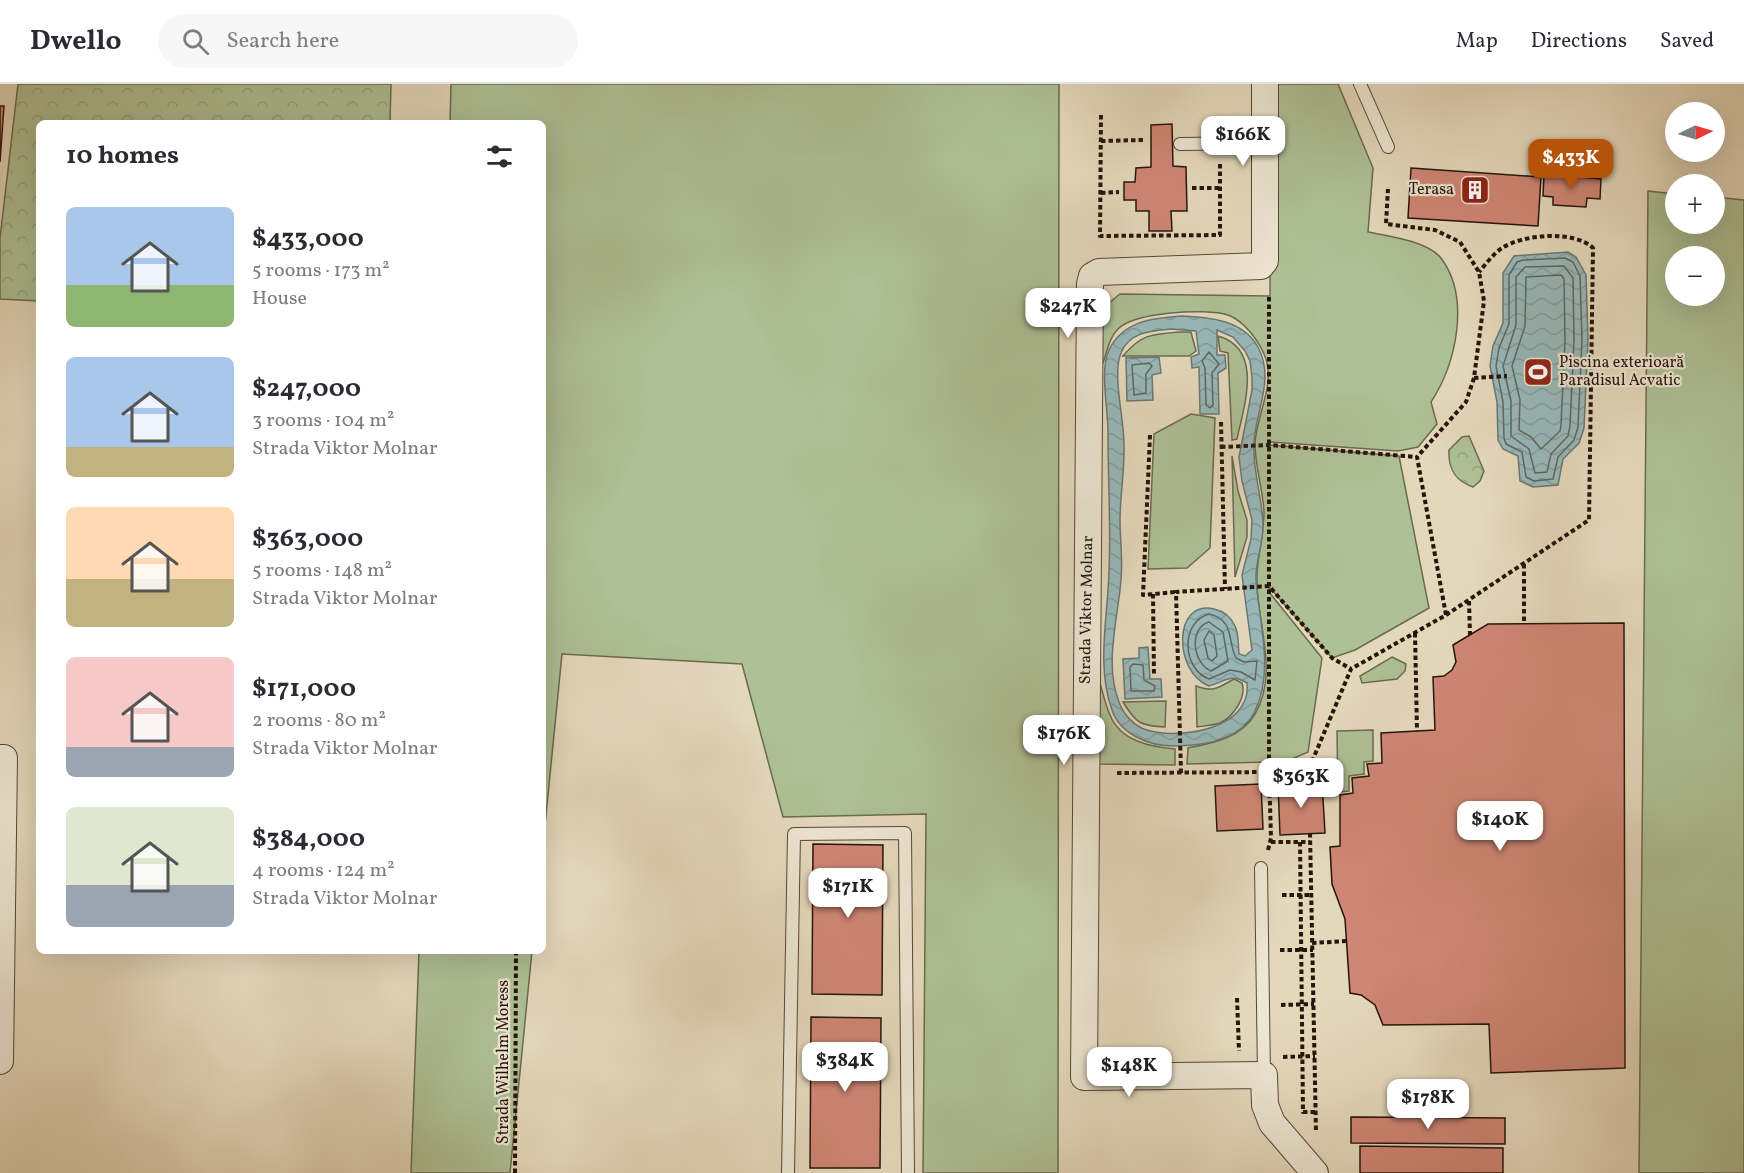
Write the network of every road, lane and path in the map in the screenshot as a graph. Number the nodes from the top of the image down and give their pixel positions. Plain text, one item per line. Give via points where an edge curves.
1 (1265, 84) edge
2 (1360, 84) edge
3 (1101, 115) dead end
4 (1143, 140) dead end
5 (1101, 141) junction
6 (1221, 143) junction
7 (1265, 143) junction
8 (1180, 144) dead end
9 (1388, 147) dead end
10 (1192, 188) dead end
11 (1220, 188) junction
12 (1388, 189) dead end
13 (1119, 192) dead end
14 (1101, 193) junction
15 (1479, 272) junction
16 (1269, 297) dead end
17 (1507, 376) dead end
18 (1474, 378) junction
19 (1221, 422) dead end
20 (1150, 435) dead end
21 (1267, 445) junction
22 (1221, 447) junction
23 (1416, 457) junction
24 (1524, 564) junction
25 (1267, 586) junction
26 (1225, 589) junction
27 (1176, 592) junction
28 (1153, 594) junction
29 (1469, 600) junction
30 (1446, 615) junction
31 (1524, 624) dead end
32 (1415, 633) junction
33 (1470, 634) dead end
34 (1351, 669) junction
35 (1154, 675) dead end
36 (1418, 731) dead end
37 (0, 758) edge
38 (1308, 771) junction
39 (1269, 772) junction
40 (1117, 773) dead end
41 (1182, 773) junction
42 (1309, 783) dead end
43 (1310, 833) dead end
44 (1271, 842) junction
45 (1300, 842) junction
46 (1310, 842) junction
47 (1261, 868) joint
48 (1261, 895) junction
49 (1301, 895) junction
50 (1311, 895) junction
51 (1347, 941) dead end
52 (1312, 943) junction
53 (1262, 950) junction
54 (1301, 950) junction
55 (1313, 950) junction
56 (516, 954) edge
57 (1237, 998) dead end
58 (1302, 1004) junction
59 (1314, 1004) junction
60 (1262, 1005) junction
61 (0, 1061) edge
62 (1252, 1075) junction
63 (1316, 1112) junction
64 (1317, 1142) dead end
65 (515, 1173) edge
66 (788, 1173) edge
67 (908, 1173) edge
68 (1315, 1173) edge

1 - 7 street, Strada Viktor Molnar
2 - 9 lane
3 - 5 path
4 - 5 path
5 - 14 path
6 - 7 lane
6 - 8 lane
6 - 11 path
7 - 62 street, Strada Viktor Molnar via 1265,261 1261,266 1099,272 1092,276 1090,284 1084,1077
10 - 11 path
11 - 14 path via 1220,235 1100,236
12 - 15 path via 1386,224 1435,230 1460,242
13 - 14 path
15 - 18 path via 1484,301
15 - 24 path via 1503,247 1533,239 1574,237 1593,248 1589,520
16 - 21 path
17 - 18 path
18 - 23 path via 1466,402
19 - 22 path
20 - 28 path via 1143,595
21 - 22 path
21 - 23 path
21 - 25 path
22 - 26 path
23 - 30 path
24 - 29 path
24 - 31 path
25 - 26 path
25 - 34 path via 1332,658
25 - 39 path
26 - 27 path
27 - 28 path
27 - 41 path
28 - 35 path
29 - 30 path
29 - 33 path
30 - 32 path
32 - 34 path
32 - 36 path
34 - 38 path
37 - 61 street via 4,758
38 - 39 path
38 - 42 path
39 - 41 path
39 - 44 path
40 - 41 path
43 - 46 path
44 - 45 path
44 - 47 path
45 - 46 path
45 - 49 path
46 - 50 path
47 - 48 lane
48 - 49 path
48 - 53 lane
49 - 50 path
49 - 54 path
50 - 52 path
51 - 52 path
52 - 55 path
53 - 54 path
53 - 60 lane
54 - 55 path
54 - 58 path
55 - 59 path
56 - 65 path, Strada Wilhelm Moress
57 - 62 path
58 - 59 path
58 - 60 path
58 - 63 path via 1303,1112
59 - 63 path
60 - 62 lane
62 - 68 street via 1272,1123
63 - 64 path
66 - 67 lane via 794,834 905,833

